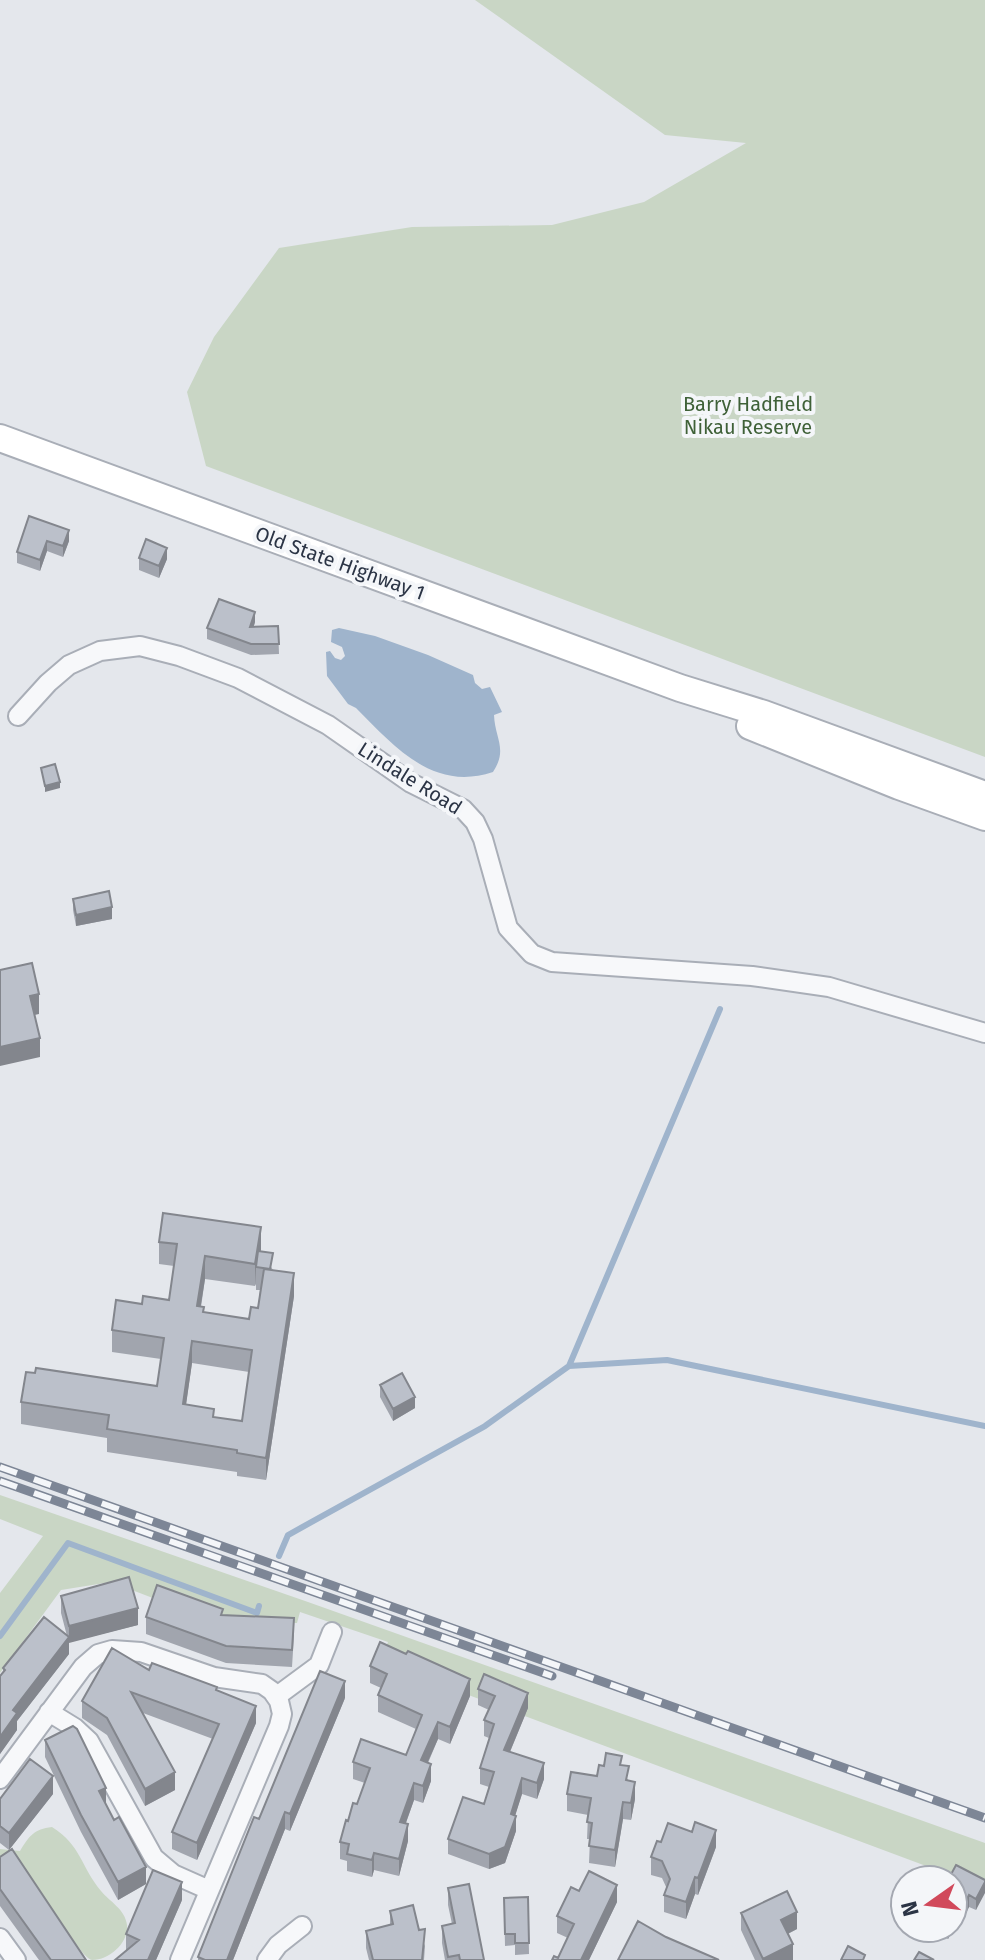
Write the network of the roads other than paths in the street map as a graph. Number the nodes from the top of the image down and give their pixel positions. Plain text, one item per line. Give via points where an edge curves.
1 (0, 438) edge
2 (680, 688) junction
3 (18, 716) dead end
4 (912, 768) junction
5 (985, 786) edge
6 (985, 795) edge
7 (985, 819) edge
8 (985, 1033) edge
9 (332, 1632) dead end
10 (277, 1696) junction
11 (49, 1712) junction
12 (0, 1779) edge
13 (209, 1890) junction
14 (302, 1926) dead end
15 (0, 1938) edge
16 (16, 1960) edge
17 (180, 1960) edge
18 (267, 1960) edge

1 - 2 main road, Old State Highway 1
2 - 4 main road, Old State Highway 1
2 - 7 main road, Old State Highway 1 via 765,733
3 - 8 street, Lindale Road via 69,665 100,651 140,646 179,656 283,700 411,783 463,809 483,839 508,928 532,954 552,962 752,976 829,987
4 - 5 main road
4 - 6 main road, Old State Highway 1
9 - 10 street via 319,1665
10 - 11 street via 262,1684 214,1677 118,1649 87,1662
10 - 13 street via 279,1726
11 - 12 street
11 - 13 street via 89,1741 154,1858 173,1874
13 - 17 street
14 - 18 street
15 - 16 street

